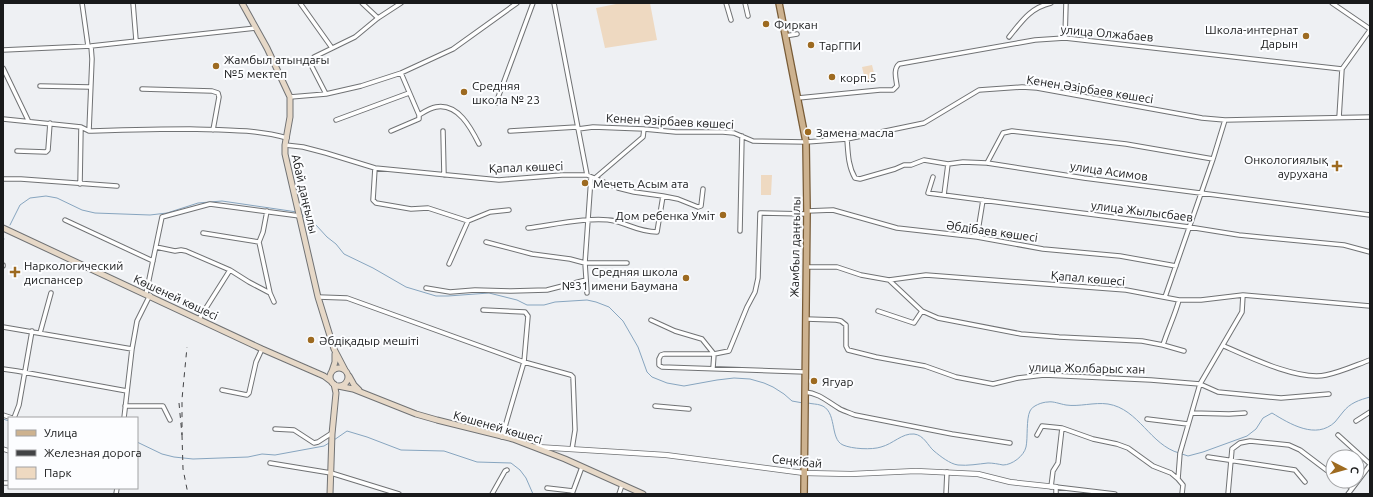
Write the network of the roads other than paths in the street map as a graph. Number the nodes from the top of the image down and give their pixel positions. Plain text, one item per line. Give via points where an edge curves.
1 (82, 3) edge
2 (133, 3) edge
3 (242, 3) edge
4 (300, 3) edge
5 (362, 3) edge
6 (401, 3) edge
7 (517, 3) edge
8 (533, 3) edge
9 (554, 3) edge
10 (726, 3) edge
11 (745, 3) edge
12 (779, 3) edge
13 (1050, 3) edge
14 (1066, 3) edge
15 (1332, 3) edge
16 (748, 16) dead end
17 (378, 18) junction
18 (731, 20) dead end
19 (256, 28) junction
20 (1370, 30) edge
21 (797, 34) dead end
22 (786, 36) junction
23 (1009, 37) dead end
24 (1065, 38) junction
25 (136, 40) junction
26 (90, 46) junction
27 (332, 48) junction
28 (3, 50) edge
29 (3, 68) edge
30 (1342, 69) junction
31 (401, 73) junction
32 (40, 86) dead end
33 (90, 86) junction
34 (142, 89) dead end
35 (409, 93) junction
36 (326, 94) junction
37 (290, 97) junction
38 (798, 98) junction
39 (496, 103) dead end
40 (419, 114) junction
41 (1370, 117) edge
42 (1339, 118) junction
43 (3, 119) edge
44 (28, 120) junction
45 (336, 120) dead end
46 (1225, 120) junction
47 (50, 123) junction
48 (81, 127) junction
49 (578, 128) junction
50 (644, 129) junction
51 (89, 130) junction
52 (213, 130) junction
53 (391, 131) dead end
54 (443, 131) dead end
55 (510, 131) dead end
56 (742, 136) junction
57 (287, 138) junction
58 (847, 139) junction
59 (806, 142) junction
60 (479, 144) dead end
61 (285, 145) junction
62 (17, 151) dead end
63 (1213, 159) junction
64 (987, 163) junction
65 (948, 164) junction
66 (375, 168) junction
67 (444, 175) junction
68 (587, 175) junction
69 (933, 177) dead end
70 (593, 178) junction
71 (3, 179) edge
72 (80, 184) junction
73 (117, 186) dead end
74 (703, 189) dead end
75 (1201, 193) junction
76 (663, 196) junction
77 (944, 196) junction
78 (983, 200) junction
79 (509, 210) dead end
80 (267, 212) junction
81 (807, 212) junction
82 (1370, 215) edge
83 (300, 216) junction
84 (65, 220) dead end
85 (589, 220) junction
86 (468, 221) junction
87 (1189, 227) junction
88 (3, 228) edge
89 (528, 228) dead end
90 (740, 231) dead end
91 (204, 234) dead end
92 (977, 237) junction
93 (259, 242) junction
94 (486, 242) dead end
95 (156, 248) junction
96 (1370, 252) edge
97 (153, 260) junction
98 (585, 263) junction
99 (627, 263) dead end
100 (449, 264) dead end
101 (1176, 266) junction
102 (806, 267) junction
103 (230, 270) junction
104 (586, 280) junction
105 (889, 280) junction
106 (426, 288) dead end
107 (51, 293) dead end
108 (270, 293) junction
109 (587, 293) dead end
110 (148, 294) junction
111 (1243, 295) junction
112 (318, 296) junction
113 (1165, 297) junction
114 (1178, 300) junction
115 (274, 302) dead end
116 (1370, 306) edge
117 (483, 310) dead end
118 (878, 311) dead end
119 (922, 311) junction
120 (199, 319) junction
121 (806, 319) junction
122 (651, 320) dead end
123 (3, 327) edge
124 (32, 331) junction
125 (40, 333) junction
126 (1163, 345) junction
127 (1224, 346) junction
128 (132, 348) junction
129 (262, 348) junction
130 (334, 349) junction
131 (1184, 351) dead end
132 (714, 354) junction
133 (1370, 360) edge
134 (524, 362) junction
135 (713, 368) junction
136 (3, 369) edge
137 (25, 372) junction
138 (332, 372) junction
139 (347, 372) junction
140 (805, 372) junction
141 (319, 374) junction
142 (1200, 384) junction
143 (339, 385) junction
144 (222, 390) dead end
145 (127, 391) junction
146 (805, 392) junction
147 (367, 394) junction
148 (1329, 394) dead end
149 (336, 402) junction
150 (125, 406) junction
151 (655, 406) dead end
152 (688, 409) dead end
153 (1245, 412) dead end
154 (1370, 412) edge
155 (1192, 413) junction
156 (14, 417) edge
157 (124, 417) edge
158 (1147, 418) dead end
159 (170, 420) dead end
160 (1356, 421) dead end
161 (1188, 424) junction
162 (1062, 428) junction
163 (275, 429) dead end
164 (332, 433) junction
165 (1037, 435) dead end
166 (1338, 435) dead end
167 (502, 437) junction
168 (1010, 442) dead end
169 (536, 447) junction
170 (572, 449) junction
171 (1208, 457) dead end
172 (1231, 460) junction
173 (270, 463) dead end
174 (1370, 464) edge
175 (582, 467) junction
176 (1325, 469) edge
177 (507, 470) dead end
178 (947, 472) junction
179 (331, 473) junction
180 (804, 473) junction
181 (1178, 479) junction
182 (1305, 482) dead end
183 (3, 483) edge
184 (8, 484) edge
185 (622, 485) junction
186 (1053, 487) junction
187 (547, 488) dead end
188 (572, 492) edge
189 (330, 494) edge
190 (399, 494) edge
191 (492, 494) edge
192 (619, 494) edge
193 (644, 494) edge
194 (804, 494) edge
195 (946, 494) edge
196 (1056, 494) edge
197 (1115, 494) edge
198 (1182, 494) edge
199 (1228, 494) edge

1 - 26 street
2 - 25 street
3 - 19 main road, Абай даңғылы
4 - 27 street
5 - 17 street
6 - 17 street
7 - 31 street via 453,49
8 - 39 street
9 - 49 street
10 - 18 street
11 - 16 street
12 - 22 main road, Жамбыл даңғылы
13 - 23 street via 1039,6 1029,13
14 - 24 street
15 - 20 street
17 - 27 street via 355,37
19 - 25 street
19 - 37 main road, Абай даңғылы
20 - 30 street
21 - 22 street
22 - 38 main road, Жамбыл даңғылы
24 - 30 street, улица Олжабаев
24 - 38 street, улица Олжабаев via 1035,40 899,64 895,69 897,86 893,90
25 - 26 street
26 - 28 street
26 - 33 street
27 - 36 street via 314,57 310,63
29 - 44 street
30 - 42 street
31 - 35 street
31 - 36 street via 362,86
32 - 33 street
33 - 51 street
34 - 52 street via 218,93
35 - 40 street
35 - 45 street
36 - 37 street
37 - 57 main road, Абай даңғылы
38 - 59 main road, Жамбыл даңғылы
40 - 53 street via 419,119
40 - 60 street via 436,107 446,107 468,123
41 - 42 street, Кенен Әзірбаев көшесі
42 - 46 street, Кенен Әзірбаев көшесі
43 - 44 street
44 - 47 street
46 - 58 street, Кенен Әзірбаев көшесі via 1022,87 980,90 924,122
46 - 63 street
47 - 48 street
47 - 62 street via 46,152
48 - 51 street
48 - 72 street
49 - 50 street, Кенен Әзірбаев көшесі
49 - 55 street, Кенен Әзірбаев көшесі
49 - 68 street
50 - 56 street, Кенен Әзірбаев көшесі via 723,132
50 - 70 street via 643,137
51 - 52 street
52 - 57 street via 249,131
54 - 67 street
56 - 59 street, Кенен Әзірбаев көшесі via 753,141
56 - 90 street
57 - 61 main road, Абай даңғылы
58 - 59 street, Кенен Әзірбаев көшесі
58 - 65 street, улица Асимов via 849,161 855,178 860,179 924,160
59 - 81 main road, Жамбыл даңғылы
61 - 66 street, Қапал көшесі via 303,147
61 - 83 main road, Абай даңғылы
63 - 64 street via 1126,144 1012,131 1003,133
63 - 75 street
64 - 65 street, улица Асимов
64 - 75 street, улица Асимов
65 - 77 street
66 - 67 street, Қапал көшесі
66 - 86 street via 373,200 376,203 411,209 428,208
67 - 68 street, Қапал көшесі via 499,180
68 - 70 street, Қапал көшесі
69 - 77 street, улица Жылысбаев via 928,193
70 - 76 street, Қапал көшесі via 618,188
70 - 85 street
71 - 72 street
72 - 73 street
74 - 76 street, Қапал көшесі via 700,207
75 - 82 street, улица Асимов
75 - 87 street
76 - 85 street via 657,232 636,229 614,221
77 - 78 street, улица Жылысбаев
78 - 87 street, улица Жылысбаев
78 - 92 street
79 - 86 street via 490,212
80 - 83 street
80 - 93 street
80 - 95 street via 210,204 162,217
81 - 92 street, Әбдібаев көшесі via 833,210 897,228
81 - 102 main road, Жамбыл даңғылы
81 - 132 street, Әбдібаев көшесі via 760,213 759,267 755,292 729,352
83 - 112 main road, Абай даңғылы
84 - 97 street
85 - 89 street
85 - 98 street
86 - 100 street
87 - 96 street, улица Жылысбаев via 1344,245
87 - 101 street
88 - 110 main road, Көшеней көшесі
91 - 93 street
92 - 101 street, Әбдібаев көшесі
93 - 108 street
94 - 98 street via 532,254
95 - 97 street
95 - 103 street via 186,251
97 - 110 street
98 - 99 street
98 - 104 street
101 - 113 street
102 - 105 street, Қапал көшесі via 837,267
102 - 121 main road, Жамбыл даңғылы
103 - 108 street
103 - 120 street
104 - 106 street via 547,290 450,292
104 - 109 street
105 - 113 street, Қапал көшесі via 926,275 1126,290
105 - 119 street
107 - 125 street
108 - 115 street
110 - 120 main road, Көшеней көшесі
110 - 128 street via 137,321
111 - 114 street, Қапал көшесі
111 - 116 street, Қапал көшесі
111 - 127 street via 1242,312
112 - 130 main road, Абай даңғылы
112 - 134 street via 347,298
113 - 114 street, Қапал көшесі
114 - 126 street
117 - 134 street via 526,312 528,316
118 - 119 street via 914,323
119 - 126 street via 938,318 1021,334 1142,340
120 - 129 main road, Көшеней көшесі
121 - 140 main road, Жамбыл даңғылы
121 - 142 street, улица Жолбарыс хан via 841,321 846,325 848,350 925,366 956,377 993,384 1044,375
122 - 132 street via 702,339
123 - 124 street
124 - 125 street
124 - 137 street
125 - 128 street
126 - 131 street
127 - 133 street via 1274,367 1311,376 1326,375
127 - 142 street
128 - 145 street
129 - 141 main road, Көшеней көшесі
129 - 144 street via 256,362 250,394
130 - 138 main road via 335,362
130 - 139 main road
132 - 135 street
132 - 135 street via 664,354 659,359 659,365 662,367
134 - 167 street
134 - 170 street via 571,375 575,430
135 - 140 street
136 - 137 street
137 - 145 street
137 - 156 street via 20,405
138 - 139 main road via 337,368
138 - 141 main road
138 - 143 main road via 330,377
139 - 143 main road via 348,378
139 - 147 main road via 354,385
140 - 146 main road, Жамбыл даңғылы
141 - 143 main road, Көшеней көшесі
142 - 148 street, улица Жолбарыс хан via 1218,392 1281,398
142 - 155 street
143 - 147 main road, Көшеней көшесі
143 - 149 main road
143 - 149 main road via 336,389
145 - 150 street
146 - 168 street via 815,394 855,415 952,434
146 - 180 main road, Жамбыл даңғылы
147 - 167 main road, Көшеней көшесі via 416,414
149 - 164 main road
150 - 157 street
150 - 159 street via 163,406
151 - 152 street
153 - 155 street
154 - 160 street
155 - 161 street
158 - 161 street
161 - 181 street via 1180,453
162 - 165 street via 1042,426
162 - 181 street via 1128,448 1153,466 1171,473
162 - 186 street via 1058,463 1053,471
163 - 164 street via 294,430 314,443
164 - 179 main road
166 - 174 street
167 - 169 main road, Көшеней көшесі
169 - 170 street, Сеңкібай
169 - 175 main road, Көшеней көшесі
170 - 180 street, Сеңкібай via 666,455
171 - 172 street
172 - 176 street via 1232,449 1240,443 1250,441 1289,445
172 - 182 street via 1295,470
172 - 199 street
173 - 179 street
175 - 185 main road, Көшеней көшесі
175 - 188 street
177 - 191 street
178 - 180 street, Сеңкібай
178 - 186 street, Сеңкібай via 978,474 1010,482
178 - 195 street
179 - 189 main road
179 - 190 street
180 - 194 main road, Жамбыл даңғылы
181 - 198 street via 1183,485
183 - 184 street
185 - 192 street
185 - 193 main road, Көшеней көшесі
186 - 196 street
186 - 197 street
187 - 188 street

